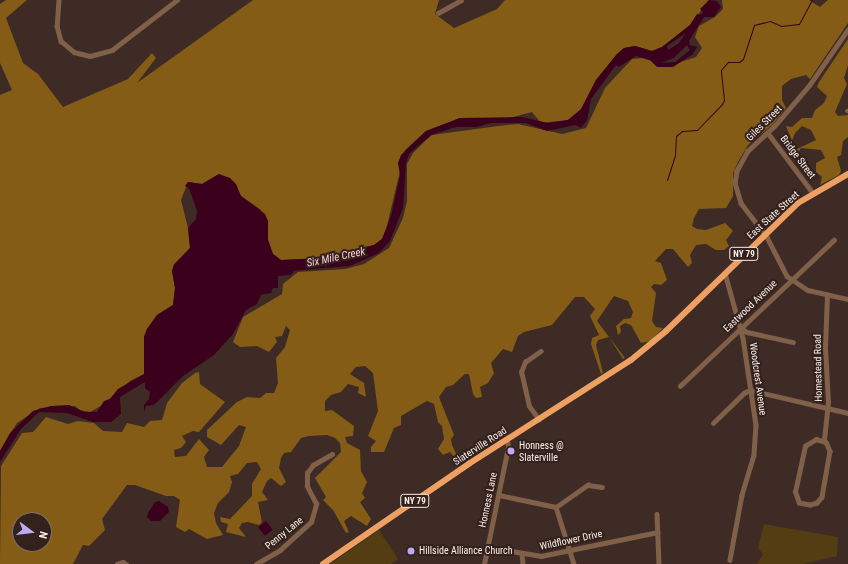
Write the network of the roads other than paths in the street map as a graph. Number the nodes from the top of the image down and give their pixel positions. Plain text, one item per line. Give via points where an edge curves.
1 (59, 0) edge
2 (177, 0) edge
3 (461, 0) edge
4 (438, 13) dead end
5 (848, 30) edge
6 (768, 132) junction
7 (848, 174) edge
8 (813, 193) junction
9 (765, 234) junction
10 (834, 240) dead end
11 (725, 273) junction
12 (791, 279) junction
13 (828, 295) junction
14 (848, 300) edge
15 (741, 328) junction
16 (793, 342) dead end
17 (649, 346) joint
18 (542, 351) dead end
19 (680, 386) dead end
20 (752, 391) junction
21 (828, 408) junction
22 (848, 413) edge
23 (538, 420) junction
24 (713, 423) dead end
25 (508, 439) junction
26 (824, 440) junction
27 (332, 454) dead end
28 (602, 487) dead end
29 (499, 495) junction
30 (556, 507) junction
31 (657, 514) dead end
32 (658, 532) junction
33 (488, 547) junction
34 (569, 550) junction
35 (522, 554) junction
36 (730, 560) dead end
37 (117, 564) edge
38 (126, 564) edge
39 (256, 564) edge
40 (323, 564) edge
41 (484, 564) edge
42 (523, 564) edge
43 (574, 564) edge
44 (659, 564) edge

1 - 2 street via 57,26 61,41 74,52 90,56 112,50
3 - 4 street
5 - 6 street, Giles Street via 824,68
6 - 8 street, Bridge Street
6 - 9 street, Giles Street via 744,157 737,171 735,183 740,204
7 - 8 highway, East State Street / NY 79
8 - 9 highway, East State Street / NY 79 via 798,203
9 - 11 highway, East State Street / NY 79
9 - 12 street, Giles Street via 783,270
10 - 12 street, Eastwood Avenue
11 - 15 street, Woodcrest Avenue
11 - 17 highway, East State Street / NY 79
12 - 13 street via 808,290
12 - 15 street, Eastwood Avenue
13 - 14 street
13 - 21 street, Homestead Road via 825,348
15 - 16 street via 747,332
15 - 19 street, Eastwood Avenue
15 - 20 street, Woodcrest Avenue
17 - 23 highway, Slaterville Road / NY 79
18 - 23 street via 525,362 521,372 529,406
20 - 21 street
20 - 24 street via 744,393
20 - 36 street, Woodcrest Avenue via 755,446 742,495
21 - 22 street
21 - 26 street, Homestead Road
23 - 25 highway, Slaterville Road / NY 79
25 - 29 street, Honness Lane
25 - 40 highway, Slaterville Road / NY 79
26 - 26 street via 830,451 822,497 815,504 802,504 794,495 804,449 811,440
27 - 39 street, Penny Lane via 313,465 307,473 307,486 316,504 311,522 280,550
28 - 30 street via 588,485
29 - 30 street
29 - 33 street, Honness Lane
30 - 34 street
31 - 32 street
32 - 34 street, Wildflower Drive
32 - 44 street
33 - 35 street, Wildflower Drive
33 - 41 street, Honness Lane
34 - 35 street, Wildflower Drive via 542,556
34 - 43 street
35 - 42 street
37 - 38 street

